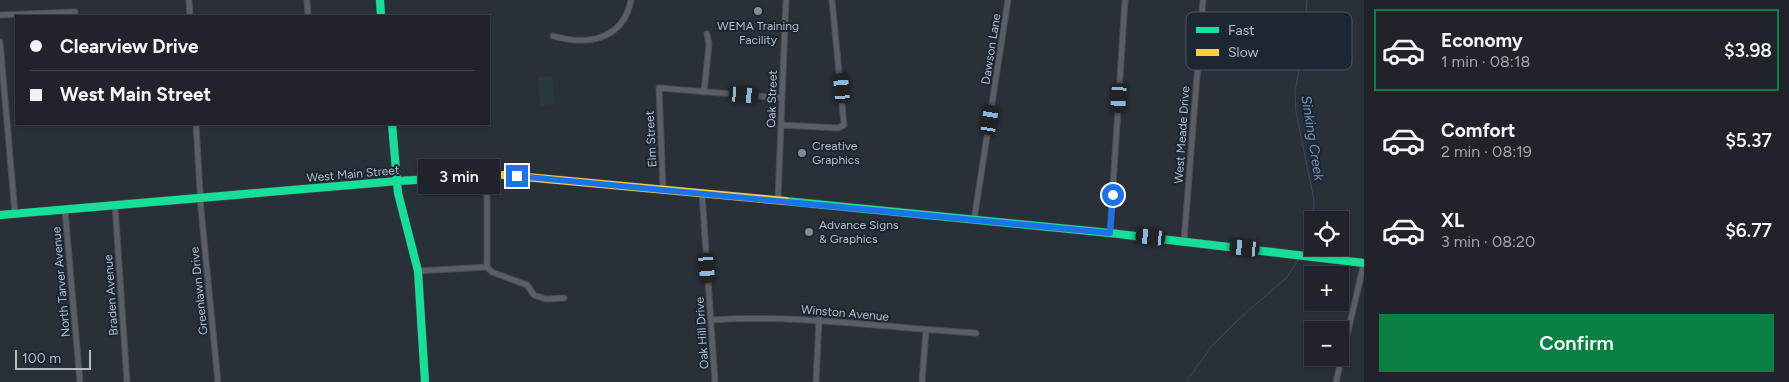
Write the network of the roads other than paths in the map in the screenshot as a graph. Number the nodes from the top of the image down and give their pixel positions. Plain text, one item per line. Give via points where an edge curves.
1 (189, 0) edge
2 (307, 0) edge
3 (380, 0) edge
4 (631, 0) edge
5 (786, 0) edge
6 (832, 0) edge
7 (1008, 0) edge
8 (1126, 0) edge
9 (75, 12) dead end
10 (0, 15) edge
11 (190, 15) edge
12 (308, 15) edge
13 (381, 15) edge
14 (707, 34) dead end
15 (553, 36) dead end
16 (0, 42) edge
17 (1197, 70) edge
18 (704, 92) junction
19 (782, 98) junction
20 (196, 125) edge
21 (392, 125) edge
22 (781, 125) junction
23 (487, 175) junction
24 (398, 181) junction
25 (664, 188) junction
26 (702, 193) junction
27 (200, 198) junction
28 (778, 200) junction
29 (115, 206) junction
30 (65, 210) junction
31 (15, 214) junction
32 (0, 215) edge
33 (974, 220) junction
34 (1110, 233) junction
35 (1184, 241) junction
36 (1364, 263) edge
37 (487, 267) junction
38 (418, 271) junction
39 (564, 298) dead end
40 (711, 320) junction
41 (819, 320) junction
42 (926, 330) junction
43 (976, 333) dead end
44 (80, 382) edge
45 (128, 382) edge
46 (218, 382) edge
47 (425, 382) edge
48 (715, 382) edge
49 (816, 382) edge
50 (922, 382) edge
51 (1336, 382) edge

1 - 11 street
2 - 12 street
3 - 13 main road
4 - 15 street via 625,19 603,37 580,40
5 - 19 street, Oak Street
6 - 22 street via 844,125 838,128
7 - 33 street, Dawson Lane
8 - 34 street
9 - 10 street
14 - 18 street via 709,44
16 - 31 street
17 - 35 street, West Meade Drive
18 - 19 street
18 - 25 street, Elm Street via 659,88
19 - 22 street, Oak Street
20 - 27 street, Greenlawn Drive
21 - 24 main road
22 - 28 street, Oak Street
23 - 24 main road, West Main Street
23 - 25 main road, West Main Street
23 - 37 street
24 - 27 main road, West Main Street
24 - 38 main road
25 - 26 main road, West Main Street
26 - 28 main road, West Main Street
26 - 40 street, Oak Hill Drive
27 - 29 main road, West Main Street
27 - 46 street, Greenlawn Drive
28 - 33 main road, West Main Street
29 - 30 main road, West Main Street
29 - 45 street, Braden Avenue
30 - 31 main road, West Main Street
30 - 44 street, North Tarver Avenue
31 - 32 main road, West Main Street
33 - 34 main road, West Main Street
34 - 35 main road, West Main Street
35 - 36 main road, West Main Street
36 - 51 street
37 - 38 street
37 - 39 street via 492,272 527,285 534,295 546,299
38 - 47 main road
40 - 41 street, Winston Avenue via 760,317
40 - 48 street, Oak Hill Drive
41 - 42 street, Winston Avenue
41 - 49 street
42 - 43 street, Winston Avenue
42 - 50 street

